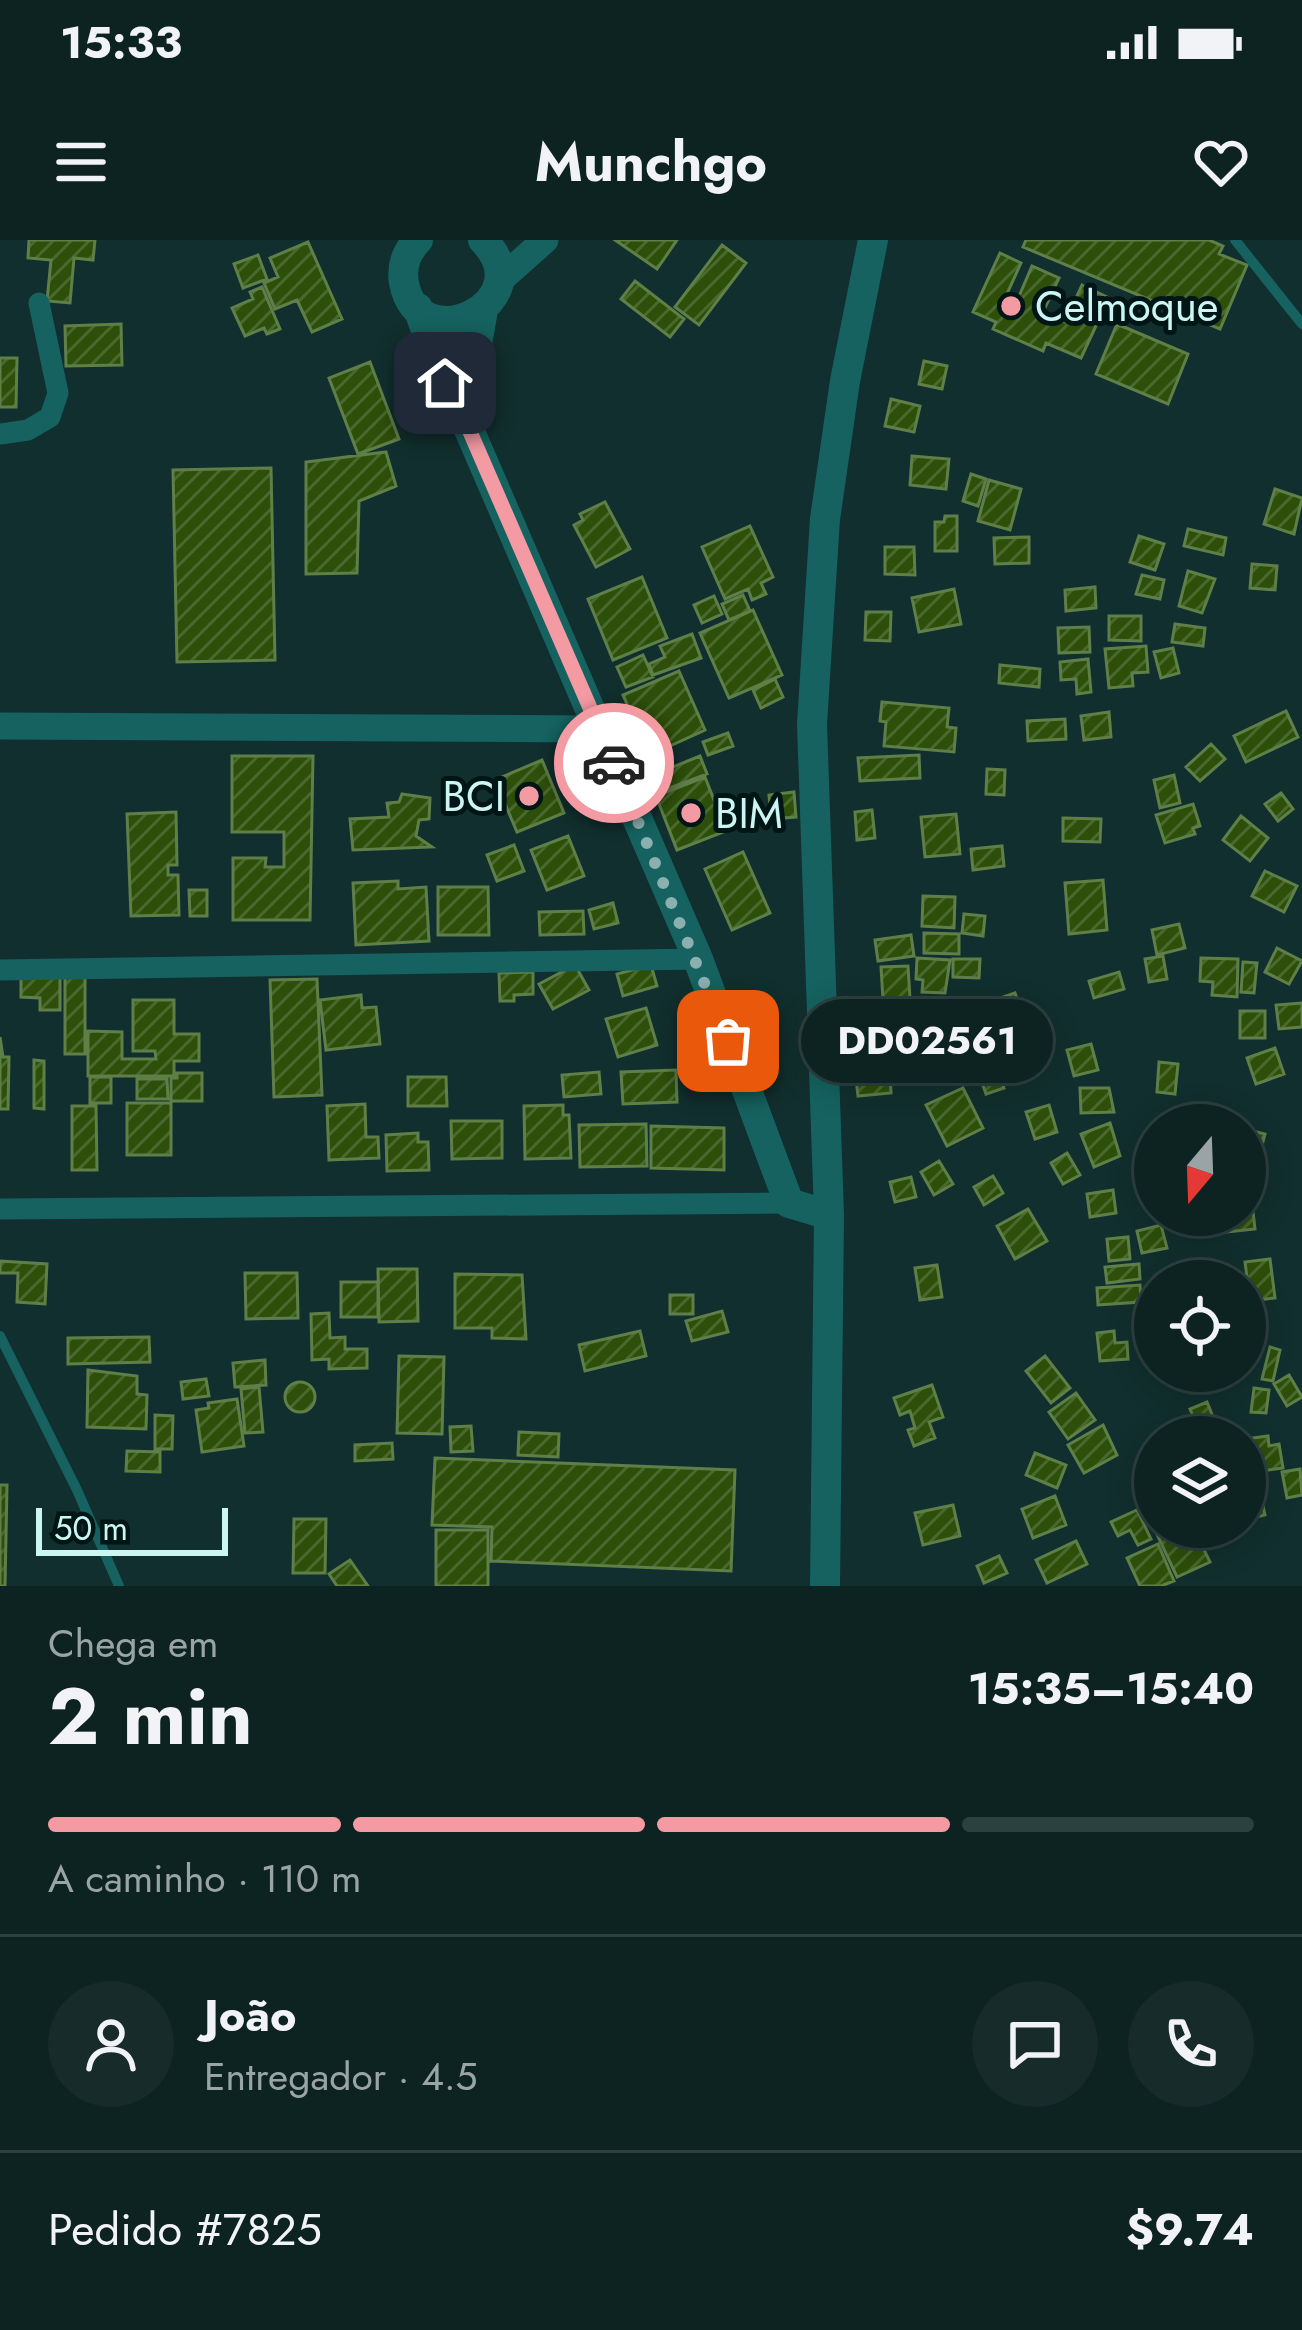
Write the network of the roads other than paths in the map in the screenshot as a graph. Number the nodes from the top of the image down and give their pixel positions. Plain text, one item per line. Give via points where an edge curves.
1 (484, 240) edge
2 (545, 240) edge
3 (873, 240) edge
4 (1235, 240) edge
5 (403, 247) edge
6 (499, 281) junction
7 (40, 303) dead end
8 (418, 308) junction
9 (483, 310) junction
10 (1302, 324) edge
11 (464, 418) junction
12 (0, 434) edge
13 (0, 726) edge
14 (600, 729) junction
15 (698, 959) junction
16 (0, 970) edge
17 (789, 1203) junction
18 (0, 1210) edge
19 (829, 1215) junction
20 (0, 1336) edge
21 (119, 1586) edge
22 (825, 1586) edge

1 - 6 main road
2 - 6 street
3 - 19 main road via 842,404 815,629
4 - 10 lane
5 - 8 main road via 406,292
6 - 9 main road
7 - 12 street via 58,392 50,417
8 - 9 main road via 450,322
8 - 11 main road
9 - 11 main road
11 - 14 main road
13 - 14 street
14 - 15 main road
15 - 16 street
15 - 17 main road
17 - 18 street
17 - 19 main road
19 - 22 main road
20 - 21 lane

